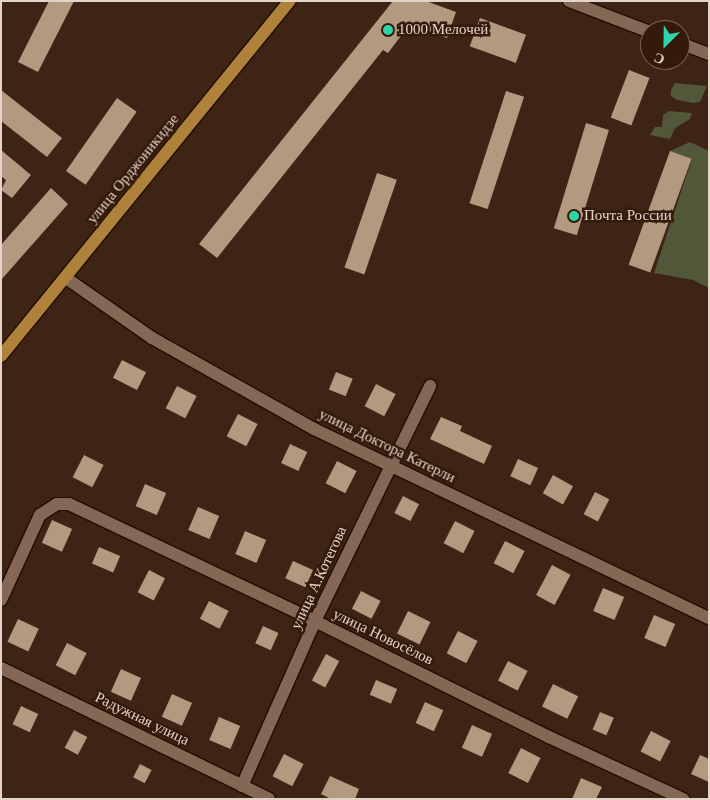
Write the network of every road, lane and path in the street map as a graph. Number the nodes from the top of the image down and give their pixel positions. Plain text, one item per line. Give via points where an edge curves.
1 (290, 1) edge
2 (569, 1) edge
3 (640, 28) edge
4 (690, 47) edge
5 (709, 54) edge
6 (66, 278) junction
7 (1, 356) edge
8 (430, 386) dead end
9 (391, 466) junction
10 (1, 600) edge
11 (709, 618) edge
12 (315, 621) junction
13 (1, 668) edge
14 (242, 786) junction
15 (269, 799) edge
16 (683, 799) edge

1 - 6 main road, улица Орджоникидзе
2 - 3 street
4 - 5 street
6 - 7 main road, улица Орджоникидзе
6 - 9 street, улица Доктора Катерли via 152,338 314,429
8 - 9 street, улица А.Котегова
9 - 11 street, улица Доктора Катерли
9 - 12 street, улица А.Котегова
10 - 12 street, улица Новосёлов via 40,515 57,504 69,504
12 - 14 street, улица А.Котегова
12 - 16 street, улица Новосёлов via 549,737
13 - 14 street, Радужная улица
14 - 15 street, Радужная улица

